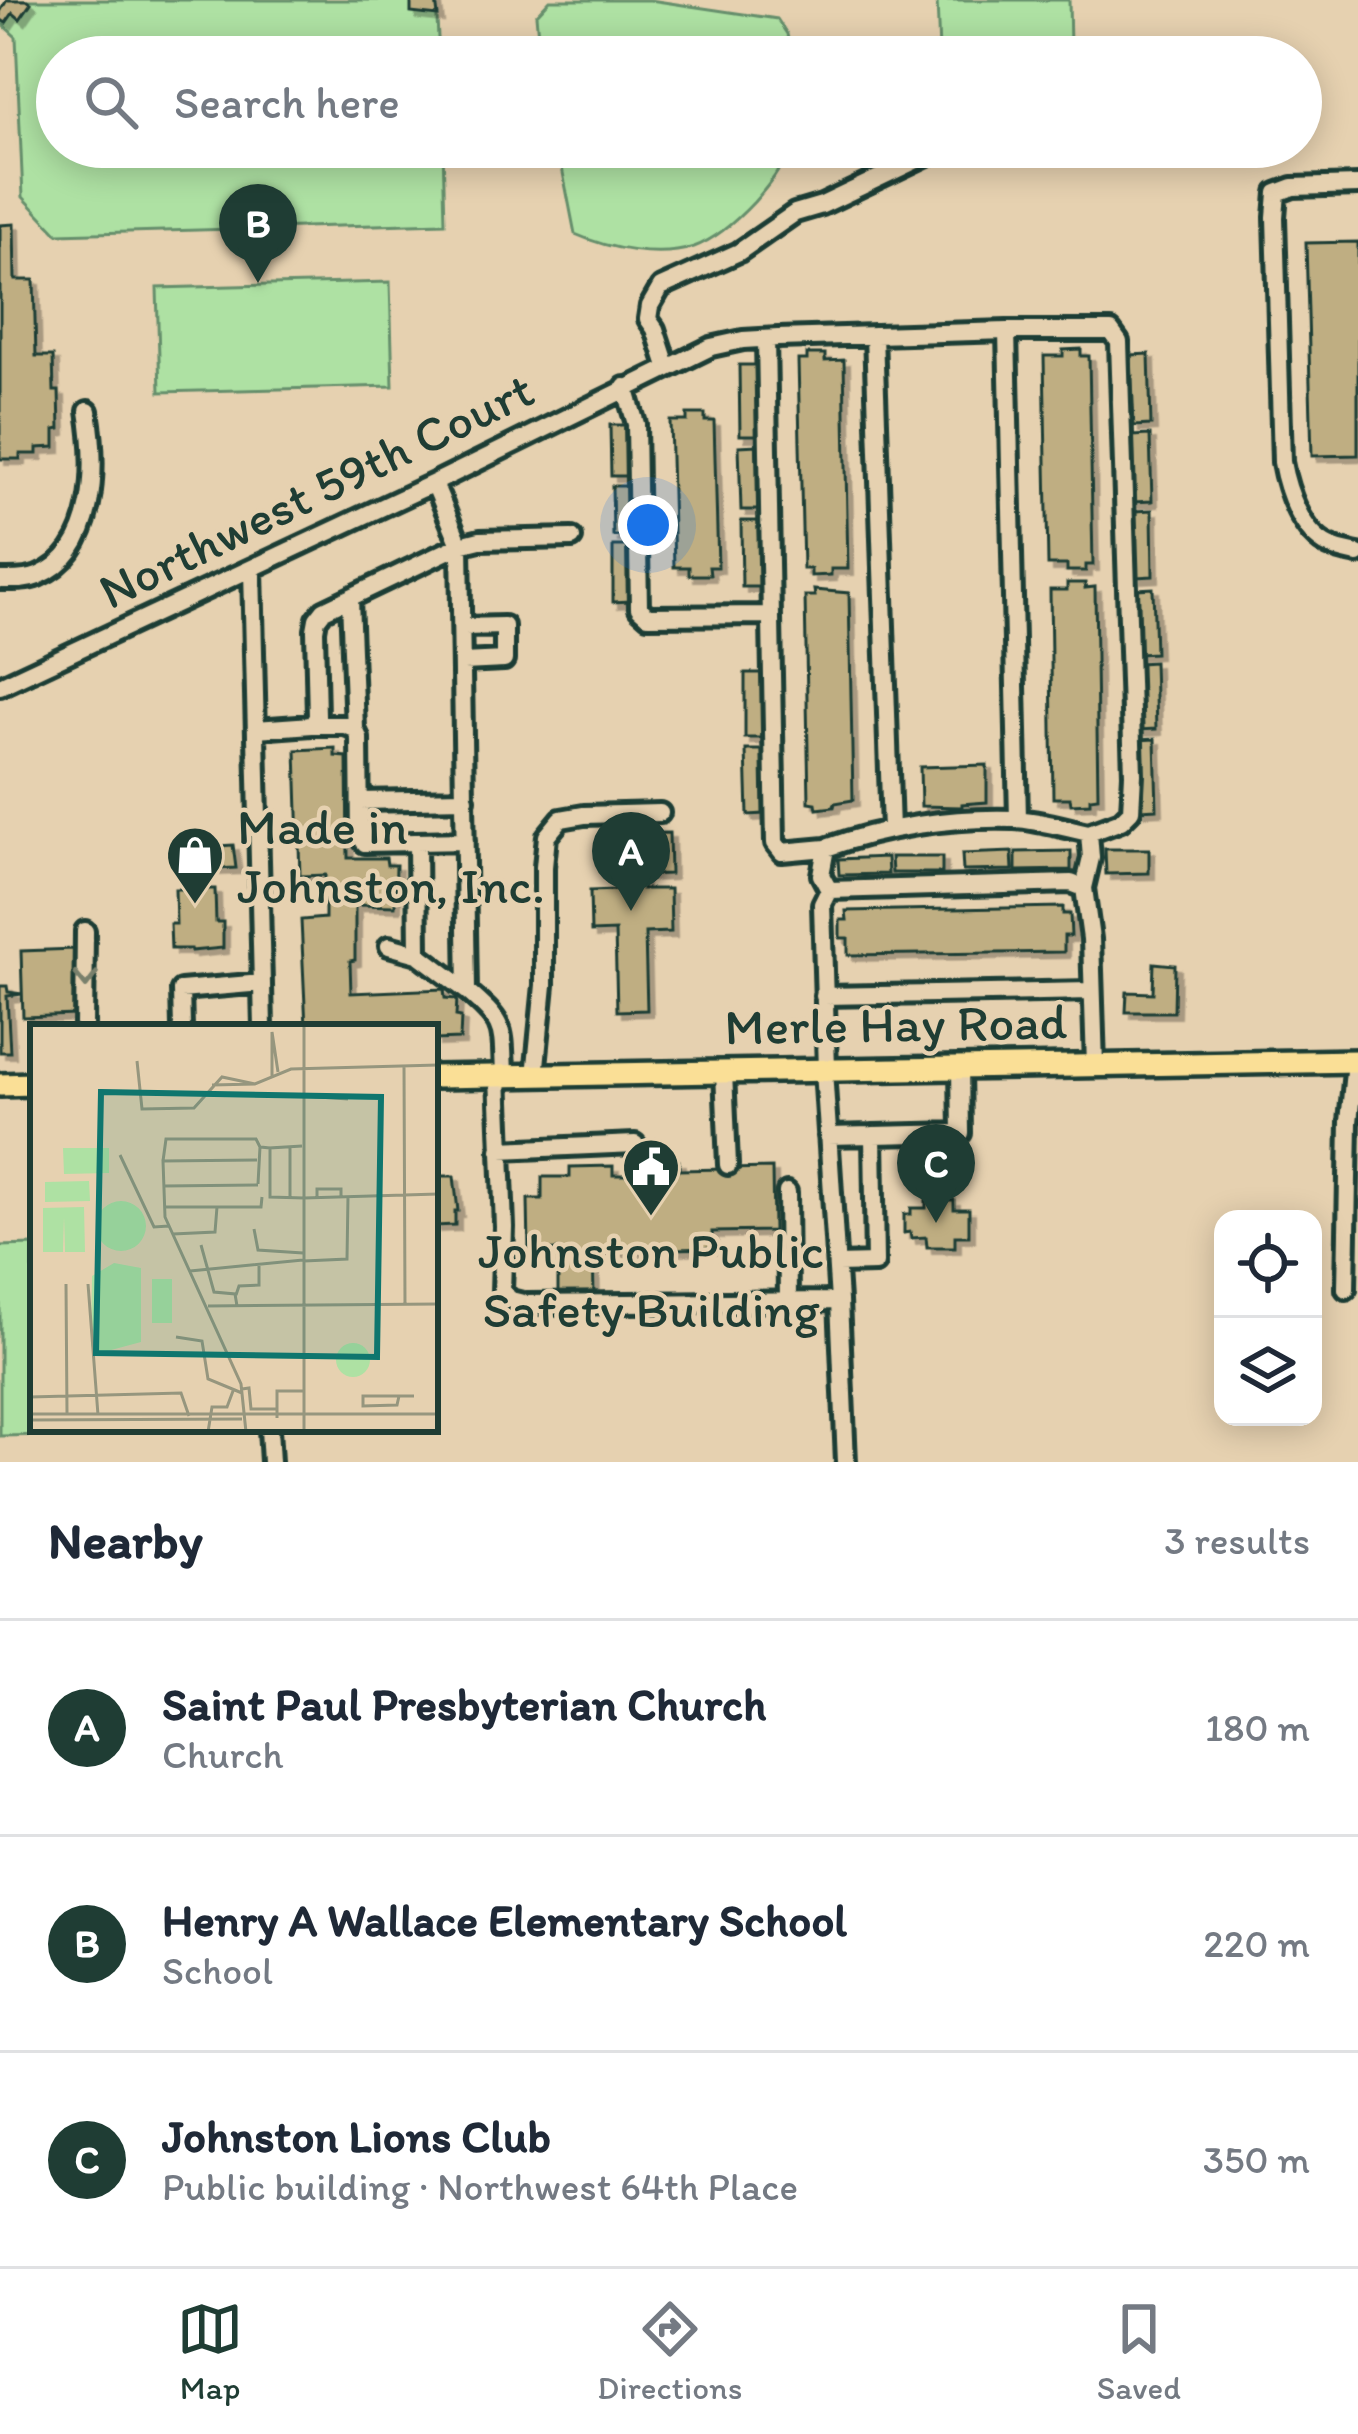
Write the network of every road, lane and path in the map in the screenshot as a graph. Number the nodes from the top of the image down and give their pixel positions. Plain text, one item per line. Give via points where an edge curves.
1 (900, 168) edge
2 (1358, 185) edge
3 (1006, 331) junction
4 (874, 335) junction
5 (766, 339) junction
6 (667, 366) junction
7 (626, 387) junction
8 (88, 412) dead end
9 (434, 483) junction
10 (572, 538) dead end
11 (460, 545) junction
12 (1358, 554) edge
13 (252, 569) junction
14 (0, 580) edge
15 (350, 599) junction
16 (771, 615) junction
17 (463, 626) junction
18 (463, 662) junction
19 (0, 686) edge
20 (312, 725) junction
21 (256, 729) junction
22 (355, 729) junction
23 (465, 799) junction
24 (360, 801) junction
25 (660, 813) dead end
26 (1018, 819) junction
27 (891, 830) junction
28 (1089, 833) junction
29 (465, 841) junction
30 (417, 843) junction
31 (826, 848) junction
32 (1084, 888) junction
33 (829, 890) junction
34 (85, 931) dead end
35 (389, 946) dead end
36 (418, 954) junction
37 (262, 983) junction
38 (467, 991) junction
39 (1092, 991) junction
40 (824, 996) junction
41 (84, 1024) edge
42 (182, 1024) edge
43 (263, 1024) edge
44 (1357, 1061) edge
45 (1095, 1066) junction
46 (960, 1068) junction
47 (826, 1070) junction
48 (724, 1072) junction
49 (501, 1076) junction
50 (536, 1076) junction
51 (438, 1077) edge
52 (30, 1084) edge
53 (0, 1085) edge
54 (1353, 1122) edge
55 (873, 1135) junction
56 (828, 1136) junction
57 (634, 1144) dead end
58 (500, 1150) junction
59 (728, 1165) dead end
60 (788, 1192) dead end
61 (837, 1264) junction
62 (1346, 1289) dead end
63 (839, 1300) junction
64 (788, 1301) junction
65 (269, 1432) edge
66 (271, 1462) edge
67 (846, 1462) edge

1 - 6 street via 795,213 739,252 661,287 646,318
2 - 12 street via 1276,193 1275,217 1287,489 1324,544
3 - 4 street, Northwest 59th Court
3 - 26 street
3 - 28 street, Northwest 59th Court via 1111,331 1119,342 1131,811
4 - 5 street, Northwest 59th Court
4 - 27 street
5 - 6 street, Northwest 59th Court via 711,346
5 - 16 street
6 - 7 street, Northwest 59th Court
7 - 9 street, Northwest 59th Court
7 - 16 street via 636,424 639,608 648,616
8 - 14 street via 90,493 72,550 37,577
9 - 11 street
9 - 13 street, Northwest 59th Court
10 - 11 street
11 - 15 street
11 - 17 street
13 - 19 street, Northwest 59th Court
13 - 21 street
15 - 20 street via 316,619
15 - 22 street
16 - 31 street via 776,843 782,852
17 - 18 street
17 - 18 street via 504,626 504,660
18 - 23 street
20 - 21 street
20 - 22 street
21 - 37 street
22 - 24 street
23 - 24 street
23 - 29 street
24 - 30 street via 365,843
25 - 50 street via 561,819 548,836
26 - 27 street
26 - 28 street
27 - 31 street
28 - 32 street
29 - 30 street
29 - 38 street
30 - 36 street
31 - 33 street via 821,875
32 - 33 street
32 - 39 street
33 - 40 street via 822,904
34 -> 41 street
35 - 36 street
36 - 38 street
37 - 42 street via 181,989
37 - 43 street
38 - 49 street via 500,1026
39 - 40 street
39 - 45 street
40 - 47 street
44 - 45 main road, Merle Hay Road
44 - 54 street
45 - 46 main road, Merle Hay Road
46 - 47 main road, Merle Hay Road
46 - 55 street via 961,1133
47 - 48 main road, Merle Hay Road
47 - 56 street
48 - 50 main road, Merle Hay Road
48 - 59 street
49 - 50 main road, Merle Hay Road
49 - 51 main road, Merle Hay Road
49 - 58 street
52 - 53 main road
54 - 62 street
55 - 56 street
55 - 61 street via 875,1263
56 - 61 street
57 - 58 street
58 - 64 street via 502,1292 511,1300
60 - 64 street
61 - 63 street
63 - 64 street
63 - 67 street
65 - 66 street

